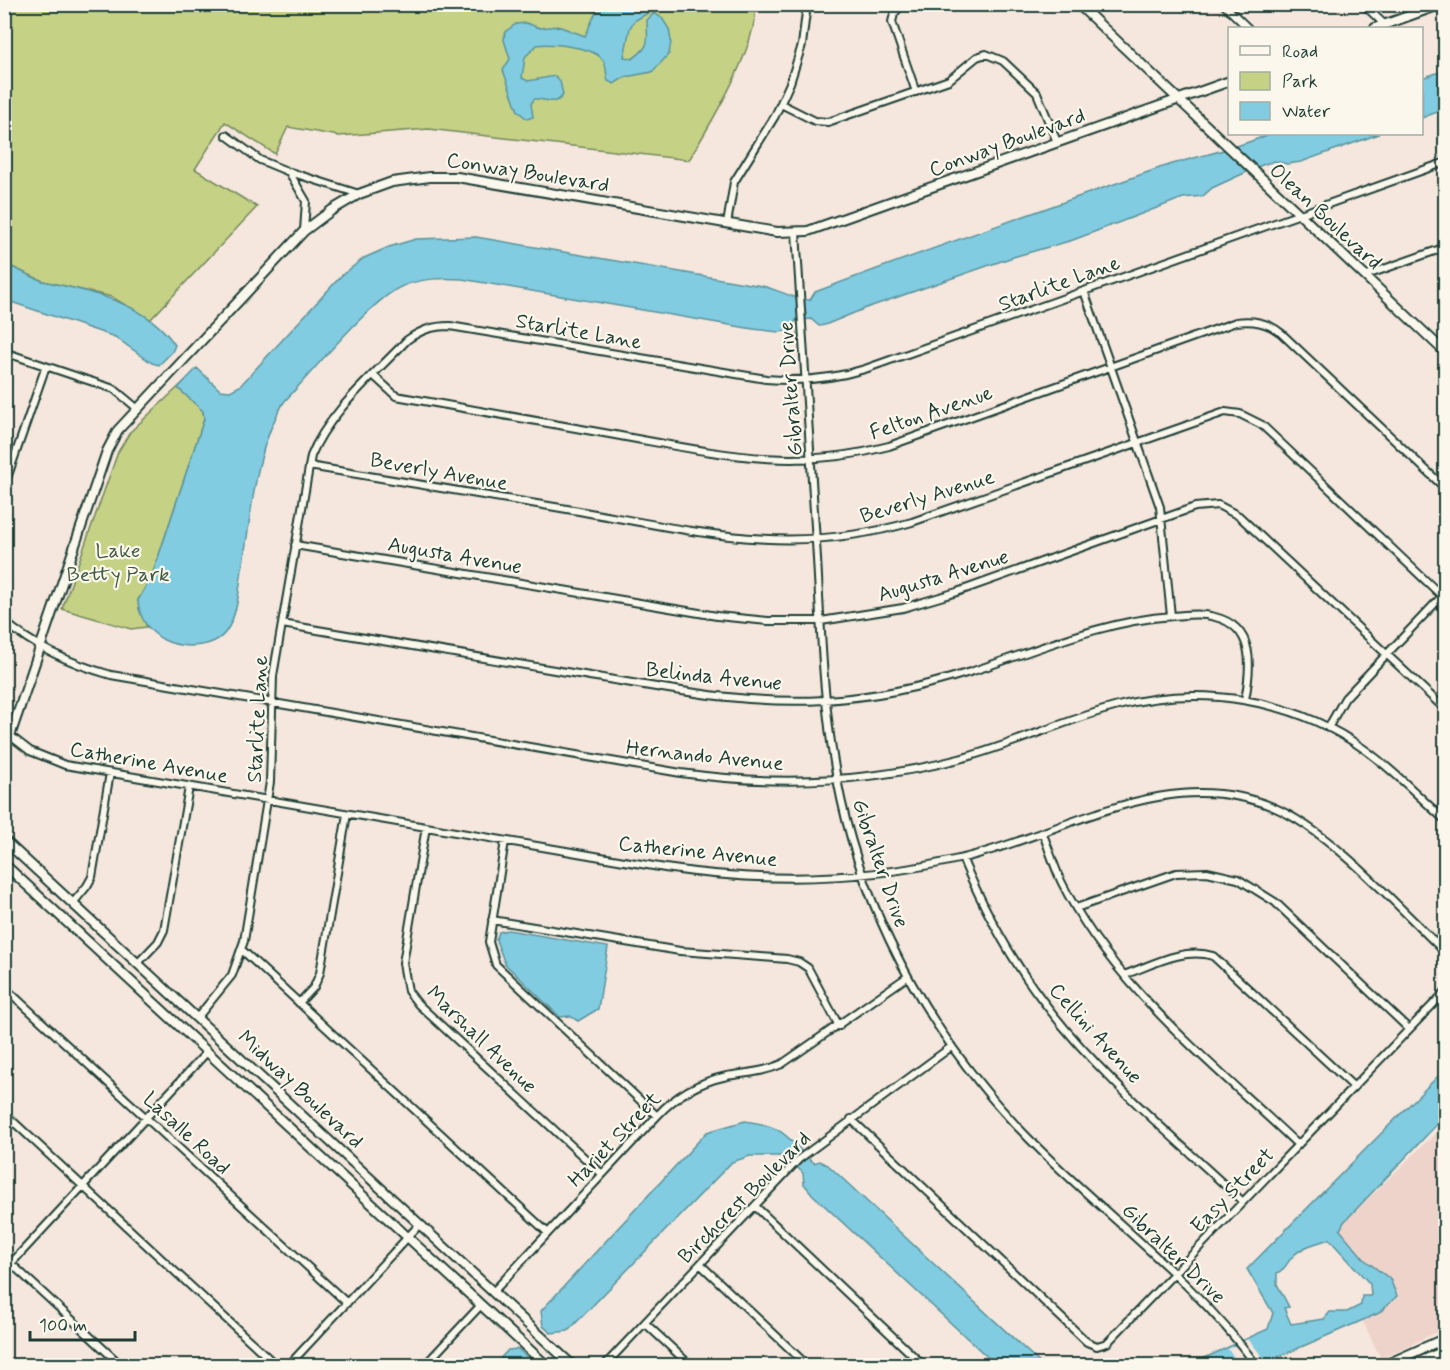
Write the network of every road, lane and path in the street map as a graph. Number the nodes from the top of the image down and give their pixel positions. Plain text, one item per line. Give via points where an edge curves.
1 (807, 4) edge
2 (902, 4) edge
3 (1078, 4) edge
4 (1223, 4) edge
5 (1363, 4) edge
6 (1442, 4) edge
7 (1384, 25) junction
8 (1247, 27) edge
9 (1378, 27) edge
10 (1228, 82) edge
11 (916, 92) junction
12 (1178, 99) junction
13 (781, 104) junction
14 (226, 135) dead end
15 (1057, 142) junction
16 (1446, 162) edge
17 (289, 172) junction
18 (359, 194) junction
19 (1300, 214) junction
20 (727, 224) junction
21 (304, 231) junction
22 (796, 232) junction
23 (1446, 247) edge
24 (1364, 276) junction
25 (1084, 291) junction
26 (4, 352) edge
27 (1446, 353) edge
28 (46, 366) junction
29 (1111, 367) junction
30 (374, 376) junction
31 (806, 381) junction
32 (138, 409) junction
33 (1138, 442) junction
34 (811, 461) junction
35 (309, 466) junction
36 (4, 487) edge
37 (1446, 489) edge
38 (1163, 518) junction
39 (816, 541) junction
40 (295, 545) junction
41 (1444, 594) edge
42 (1171, 616) junction
43 (4, 621) edge
44 (821, 621) junction
45 (282, 624) junction
46 (40, 647) junction
47 (1386, 654) junction
48 (826, 700) junction
49 (1245, 700) junction
50 (270, 703) junction
51 (1446, 710) edge
52 (1329, 728) junction
53 (6, 737) edge
54 (110, 773) junction
55 (837, 780) junction
56 (189, 787) junction
57 (268, 800) junction
58 (347, 814) junction
59 (1446, 821) edge
60 (426, 827) junction
61 (1043, 834) junction
62 (4, 840) edge
63 (505, 841) junction
64 (962, 858) junction
65 (4, 864) edge
66 (862, 874) junction
67 (73, 903) junction
68 (1076, 908) junction
69 (492, 920) junction
70 (242, 950) junction
71 (1446, 953) edge
72 (138, 963) junction
73 (1124, 975) junction
74 (907, 977) junction
75 (4, 987) edge
76 (1446, 991) edge
77 (299, 1003) junction
78 (197, 1018) junction
79 (838, 1026) junction
80 (1409, 1029) junction
81 (951, 1047) junction
82 (207, 1052) junction
83 (1354, 1087) junction
84 (4, 1113) edge
85 (657, 1116) junction
86 (146, 1118) junction
87 (850, 1119) junction
88 (1298, 1145) junction
89 (602, 1174) junction
90 (83, 1186) junction
91 (1243, 1203) junction
92 (755, 1206) junction
93 (420, 1224) junction
94 (548, 1233) junction
95 (408, 1237) junction
96 (4, 1257) edge
97 (11, 1264) junction
98 (700, 1264) junction
99 (4, 1271) edge
100 (1174, 1274) junction
101 (493, 1292) junction
102 (347, 1303) junction
103 (481, 1305) junction
104 (645, 1323) junction
105 (1446, 1338) edge
106 (1436, 1342) junction
107 (1443, 1352) edge
108 (1446, 1361) edge
109 (122, 1365) edge
110 (277, 1365) edge
111 (288, 1365) edge
112 (424, 1365) edge
113 (547, 1365) edge
114 (573, 1365) edge
115 (604, 1365) edge
116 (691, 1365) edge
117 (808, 1365) edge
118 (924, 1365) edge
119 (1257, 1365) edge
120 (1383, 1365) edge
121 (1411, 1365) edge

1 - 13 street via 798,63
2 - 11 street via 892,22
3 - 12 street, Olean Boulevard
4 - 8 street
5 - 7 street
6 - 7 street
7 - 9 street
10 - 12 street, Conway Boulevard
11 - 13 street via 828,122 815,121
11 - 15 street via 949,80 977,57 995,56 1037,93
12 - 15 street, Conway Boulevard
12 - 19 street, Olean Boulevard
13 - 20 street via 734,182
14 - 17 street via 260,160
15 - 22 street, Conway Boulevard via 823,228
16 - 19 street, Starlite Lane
17 - 18 street
17 - 21 street via 306,201
18 - 20 street, Conway Boulevard via 406,180 457,177
18 - 21 street, Conway Boulevard
19 - 24 street, Olean Boulevard
19 - 25 street, Starlite Lane
20 - 22 street, Conway Boulevard
21 - 32 street, Conway Boulevard
22 - 31 street, Gibralter Drive
23 - 24 street
24 - 27 street, Olean Boulevard
25 - 29 street
25 - 31 street, Starlite Lane via 865,369
26 - 28 street
28 - 32 street via 114,389
28 - 36 street
29 - 33 street
29 - 34 street, Felton Avenue via 889,446
29 - 37 street, Felton Avenue via 1236,322 1264,323 1281,333
30 - 31 street, Starlite Lane via 407,340 420,331 442,326 753,378
30 - 34 street, Felton Avenue via 396,396 741,457
30 - 35 street, Starlite Lane via 325,429
31 - 34 street, Gibralter Drive
32 - 46 street, Conway Boulevard via 118,430 107,451
33 - 38 street
33 - 39 street, Beverly Avenue via 912,522
33 - 41 street, Beverly Avenue via 1225,412 1254,419
34 - 39 street, Gibralter Drive
35 - 39 street, Beverly Avenue via 729,537
35 - 40 street, Starlite Lane
38 - 42 street
38 - 44 street, Augusta Avenue via 928,602
38 - 47 street, Augusta Avenue via 1203,505 1218,505 1233,512
39 - 44 street, Gibralter Drive
40 - 44 street, Augusta Avenue via 717,616
40 - 45 street, Starlite Lane
41 - 47 street
42 - 48 street, Belinda Avenue via 1094,629 924,685
42 - 49 street, Belinda Avenue via 1216,617 1238,631 1250,656
43 - 46 street, Hernando Avenue
44 - 48 street, Gibralter Drive
45 - 48 street, Belinda Avenue via 704,695 764,701
45 - 50 street, Starlite Lane
46 - 50 street, Hernando Avenue via 111,675
46 - 53 street, Conway Boulevard
47 - 51 street, Augusta Avenue
47 - 52 street via 1345,698
48 - 55 street, Gibralter Drive
49 - 52 street, Hernando Avenue
49 - 55 street, Hernando Avenue via 1183,695 1137,701 960,759
50 - 55 street, Hernando Avenue via 704,776
50 - 57 street, Starlite Lane
52 - 59 street, Hernando Avenue via 1376,758
53 - 54 street, Catherine Avenue via 49,760
54 - 56 street, Catherine Avenue
54 - 67 street via 92,877
55 - 66 street, Gibralter Drive
56 - 57 street, Catherine Avenue
56 - 72 street via 164,930
57 - 58 street, Catherine Avenue
57 - 70 street, Starlite Lane
58 - 60 street, Catherine Avenue
58 - 77 street via 320,973 314,987
60 - 63 street, Catherine Avenue
60 - 89 street, Marshall Avenue via 403,963 408,991
61 - 64 street, Catherine Avenue
61 - 68 street via 1060,880
61 - 71 street, Catherine Avenue via 1132,802 1170,793 1211,792 1253,800 1288,814 1318,833
62 - 67 street, Midway Boulevard
63 - 66 street, Catherine Avenue via 717,874 782,878
63 - 69 street
64 - 66 street, Catherine Avenue
64 - 91 street, Cellini Avenue via 1002,941 1062,1025
65 - 82 street, Midway Boulevard
66 - 74 street, Gibralter Drive
67 - 72 street, Midway Boulevard
68 - 73 street
68 - 80 street via 1176,873 1207,872 1238,879 1275,902
69 - 79 street via 680,951 787,958 808,968
69 - 85 street via 489,942 496,965
70 - 77 street
70 - 78 street, Starlite Lane via 222,990
72 - 78 street, Midway Boulevard
73 - 83 street via 1187,953 1213,956
73 - 88 street
74 - 79 street, Hariet Street
74 - 81 street, Gibralter Drive
75 - 86 street, Lasalle Road
76 - 80 street, Easy Street
77 - 94 street
78 - 93 street, Midway Boulevard
79 - 85 street, Hariet Street via 782,1064 702,1084 677,1098
80 - 83 street, Easy Street
81 - 87 street, Birchcrest Boulevard
81 - 100 street, Gibralter Drive via 1030,1139
82 - 86 street
82 - 95 street, Midway Boulevard
83 - 88 street, Easy Street
84 - 90 street
85 - 89 street, Hariet Street
86 - 90 street
86 - 102 street, Lasalle Road
87 - 92 street, Birchcrest Boulevard via 812,1148
87 - 100 street, Easy Street via 1087,1342 1097,1346 1107,1343
88 - 91 street, Easy Street
89 - 94 street, Hariet Street
90 - 97 street
90 - 110 street
91 - 100 street, Easy Street
92 - 98 street, Birchcrest Boulevard
92 - 118 street
93 - 95 street
93 - 101 street, Midway Boulevard
94 - 101 street, Hariet Street
95 - 102 street
95 - 103 street, Midway Boulevard
96 - 97 street
97 - 99 street
97 - 109 street
98 - 104 street, Birchcrest Boulevard
98 - 117 street
100 - 119 street, Gibralter Drive
101 - 114 street, Midway Boulevard
102 - 111 street
103 - 112 street
103 - 113 street, Midway Boulevard
104 - 115 street, Birchcrest Boulevard
104 - 116 street
105 - 106 street
106 - 107 street
106 - 120 street
107 - 108 street
107 - 121 street

